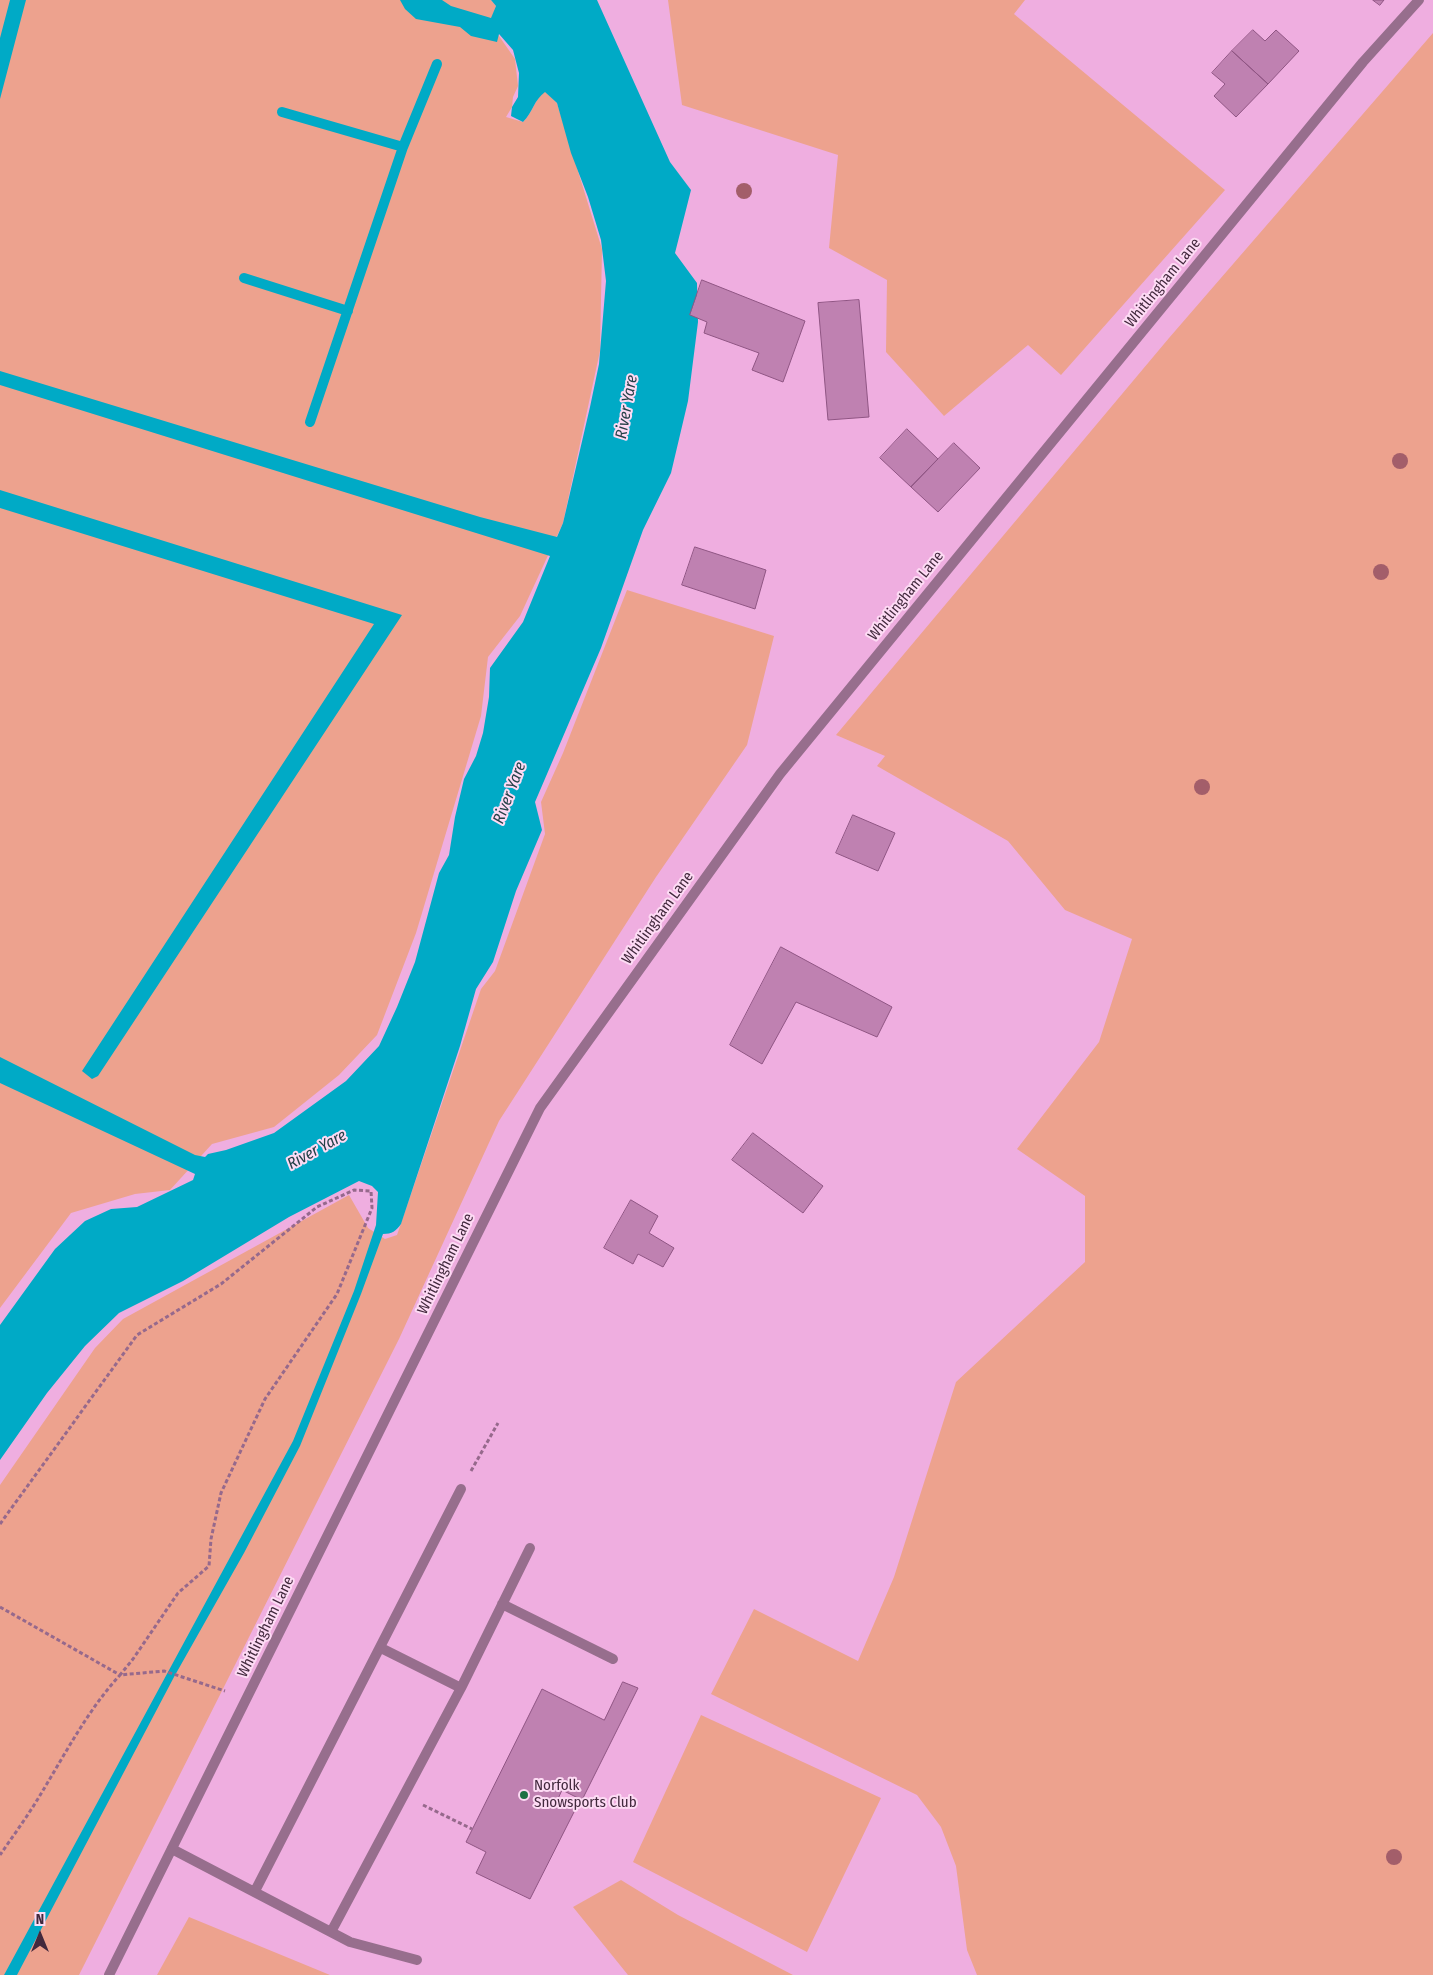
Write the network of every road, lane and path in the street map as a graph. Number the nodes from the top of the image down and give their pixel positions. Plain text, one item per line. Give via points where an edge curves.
1 (1419, 0) edge
2 (498, 1423) dead end
3 (461, 1489) joint
4 (0, 1524) edge
5 (530, 1548) dead end
6 (502, 1604) junction
7 (0, 1607) edge
8 (381, 1648) junction
9 (613, 1659) dead end
10 (120, 1675) junction
11 (461, 1688) junction
12 (220, 1690) dead end
13 (437, 1812) dead end
14 (472, 1829) dead end
15 (172, 1849) junction
16 (0, 1855) edge
17 (255, 1892) junction
18 (331, 1932) junction
19 (417, 1960) dead end
20 (109, 1975) edge

1 - 15 street, Whitlingham Lane via 1357,70 780,774 540,1108
2 - 3 path
3 - 8 street
4 - 10 path via 137,1335 221,1284 317,1207 354,1190 371,1191 372,1208 338,1294 266,1399 221,1493 209,1566 178,1593
5 - 6 street
6 - 9 street
6 - 11 street
7 - 10 path
8 - 11 street
8 - 17 street
10 - 12 path via 164,1670
10 - 16 path via 71,1743
11 - 18 street
13 - 14 path
15 - 17 street
15 - 20 street, Whitlingham Lane
17 - 18 street
18 - 19 street via 350,1942

